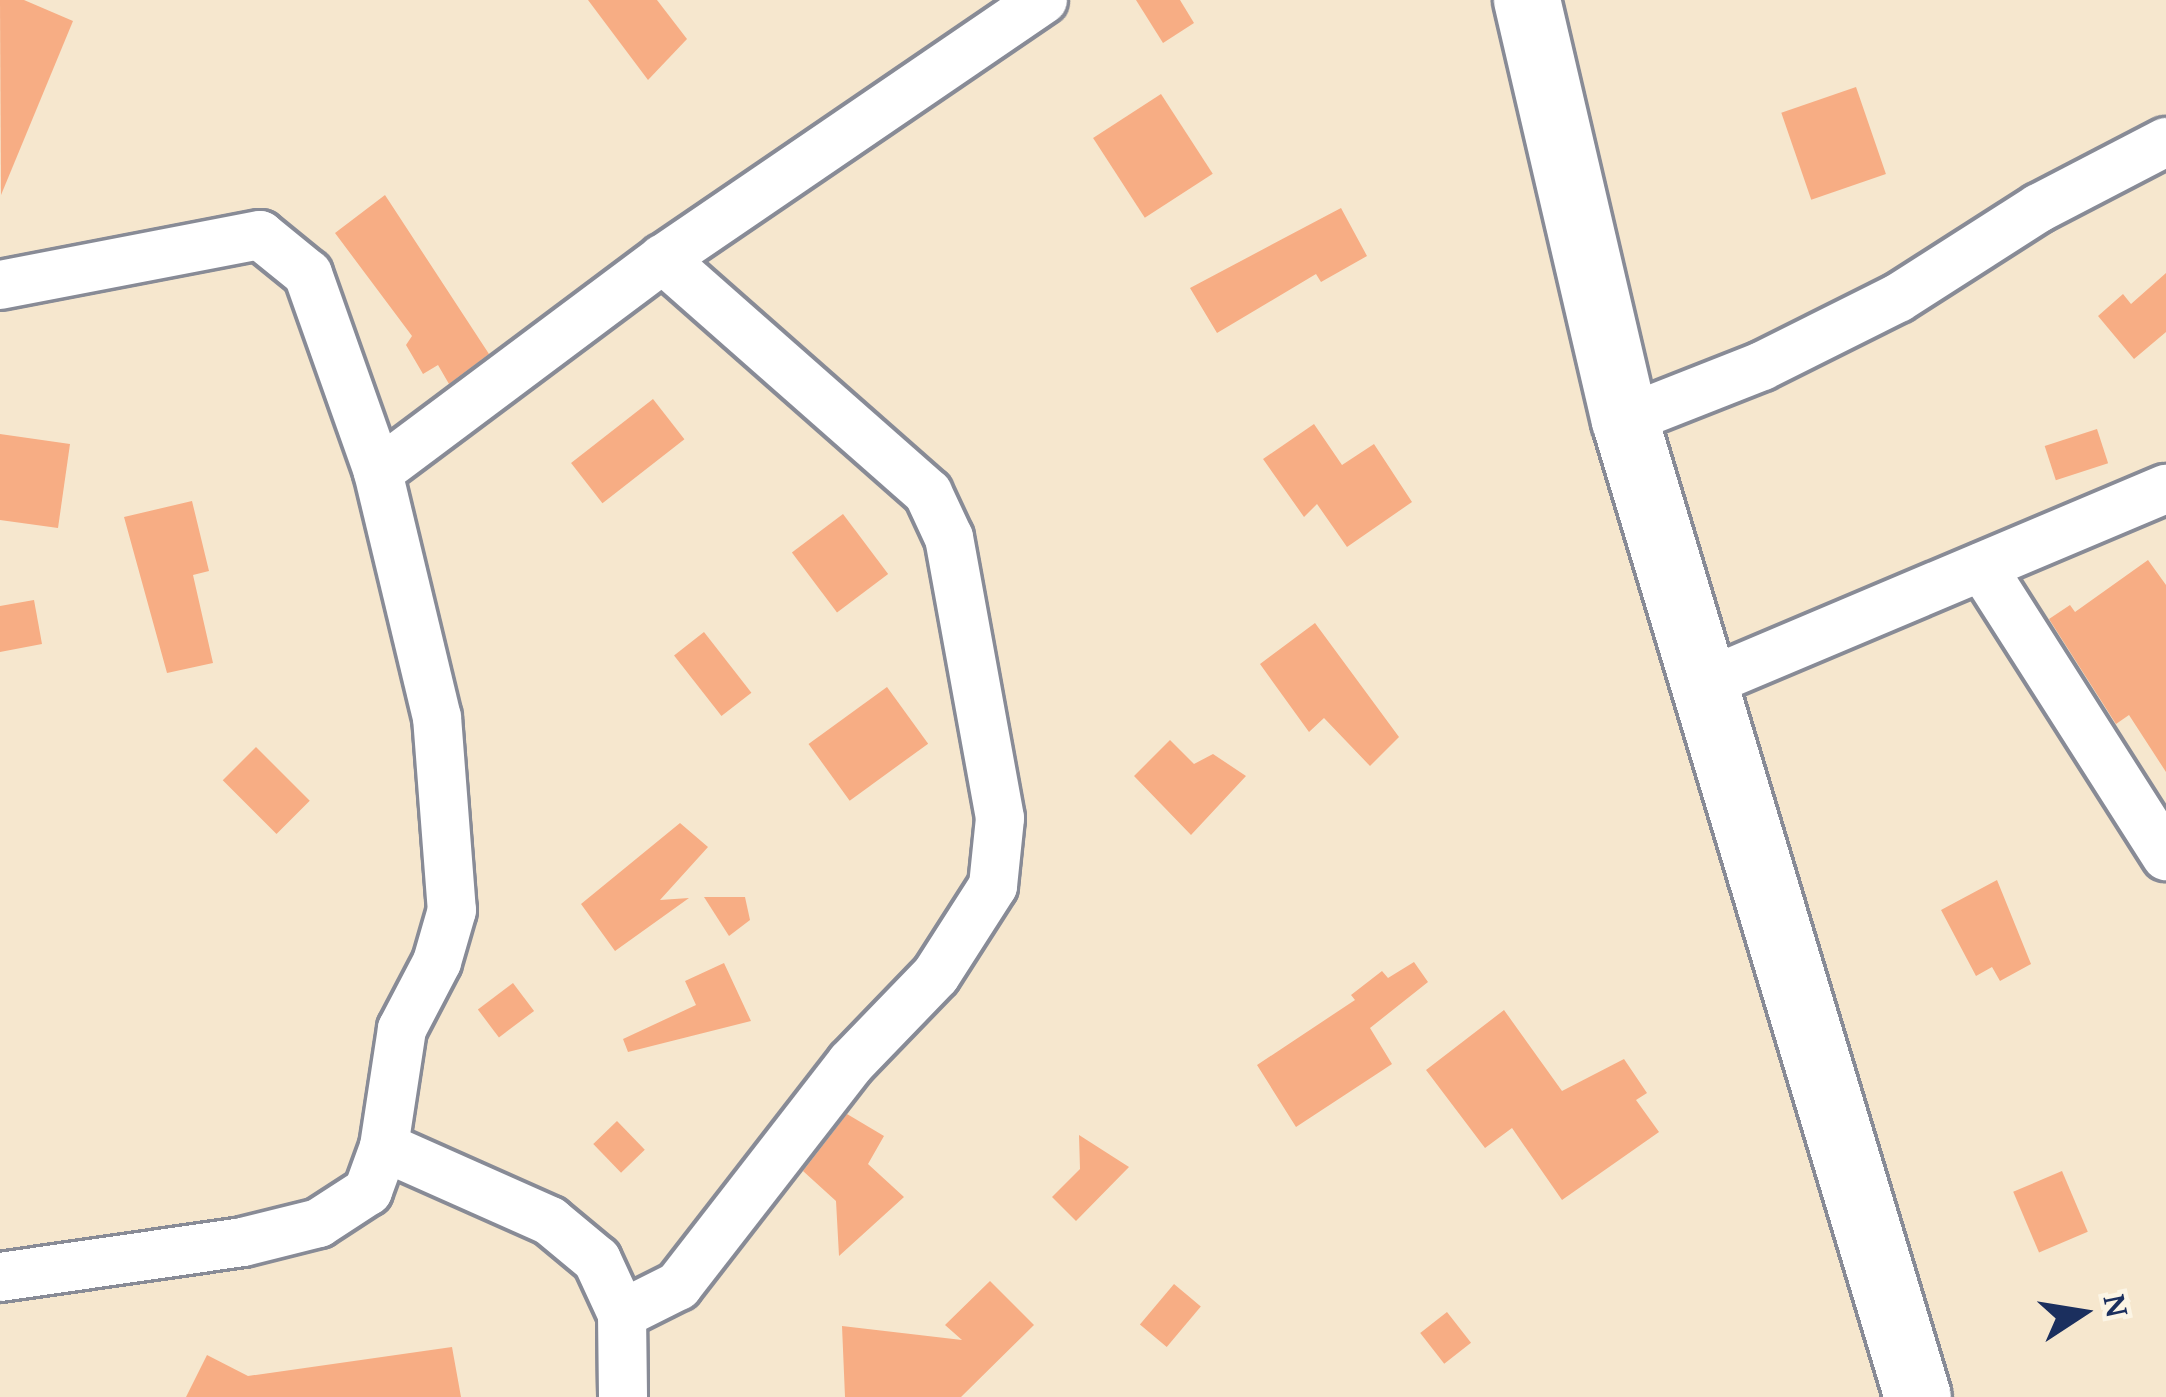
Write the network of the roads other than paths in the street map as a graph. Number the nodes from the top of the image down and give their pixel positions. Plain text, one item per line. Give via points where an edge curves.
1 (1042, 0) edge
2 (1527, 0) edge
3 (2166, 142) edge
4 (663, 259) junction
5 (0, 286) edge
6 (1624, 420) junction
7 (378, 472) junction
8 (2166, 489) edge
9 (1982, 568) junction
10 (1706, 683) junction
11 (2166, 856) edge
12 (384, 1147) junction
13 (0, 1277) edge
14 (622, 1313) junction
15 (622, 1397) edge
16 (1918, 1397) edge

1 - 4 street
2 - 6 highway
3 - 6 street via 2039,208 1898,298 1762,366
4 - 7 street
4 - 14 street via 928,493 949,538 1000,818 994,886 936,975 838,1079 678,1286
5 - 7 street via 260,235 308,274
6 - 10 highway
7 - 12 street via 437,717 452,910 437,962 402,1029
8 - 9 street
9 - 10 street
9 - 11 street
10 - 16 highway
12 - 13 street via 368,1191 319,1223 104,1267
12 - 14 street via 550,1221 597,1260
14 - 15 street

